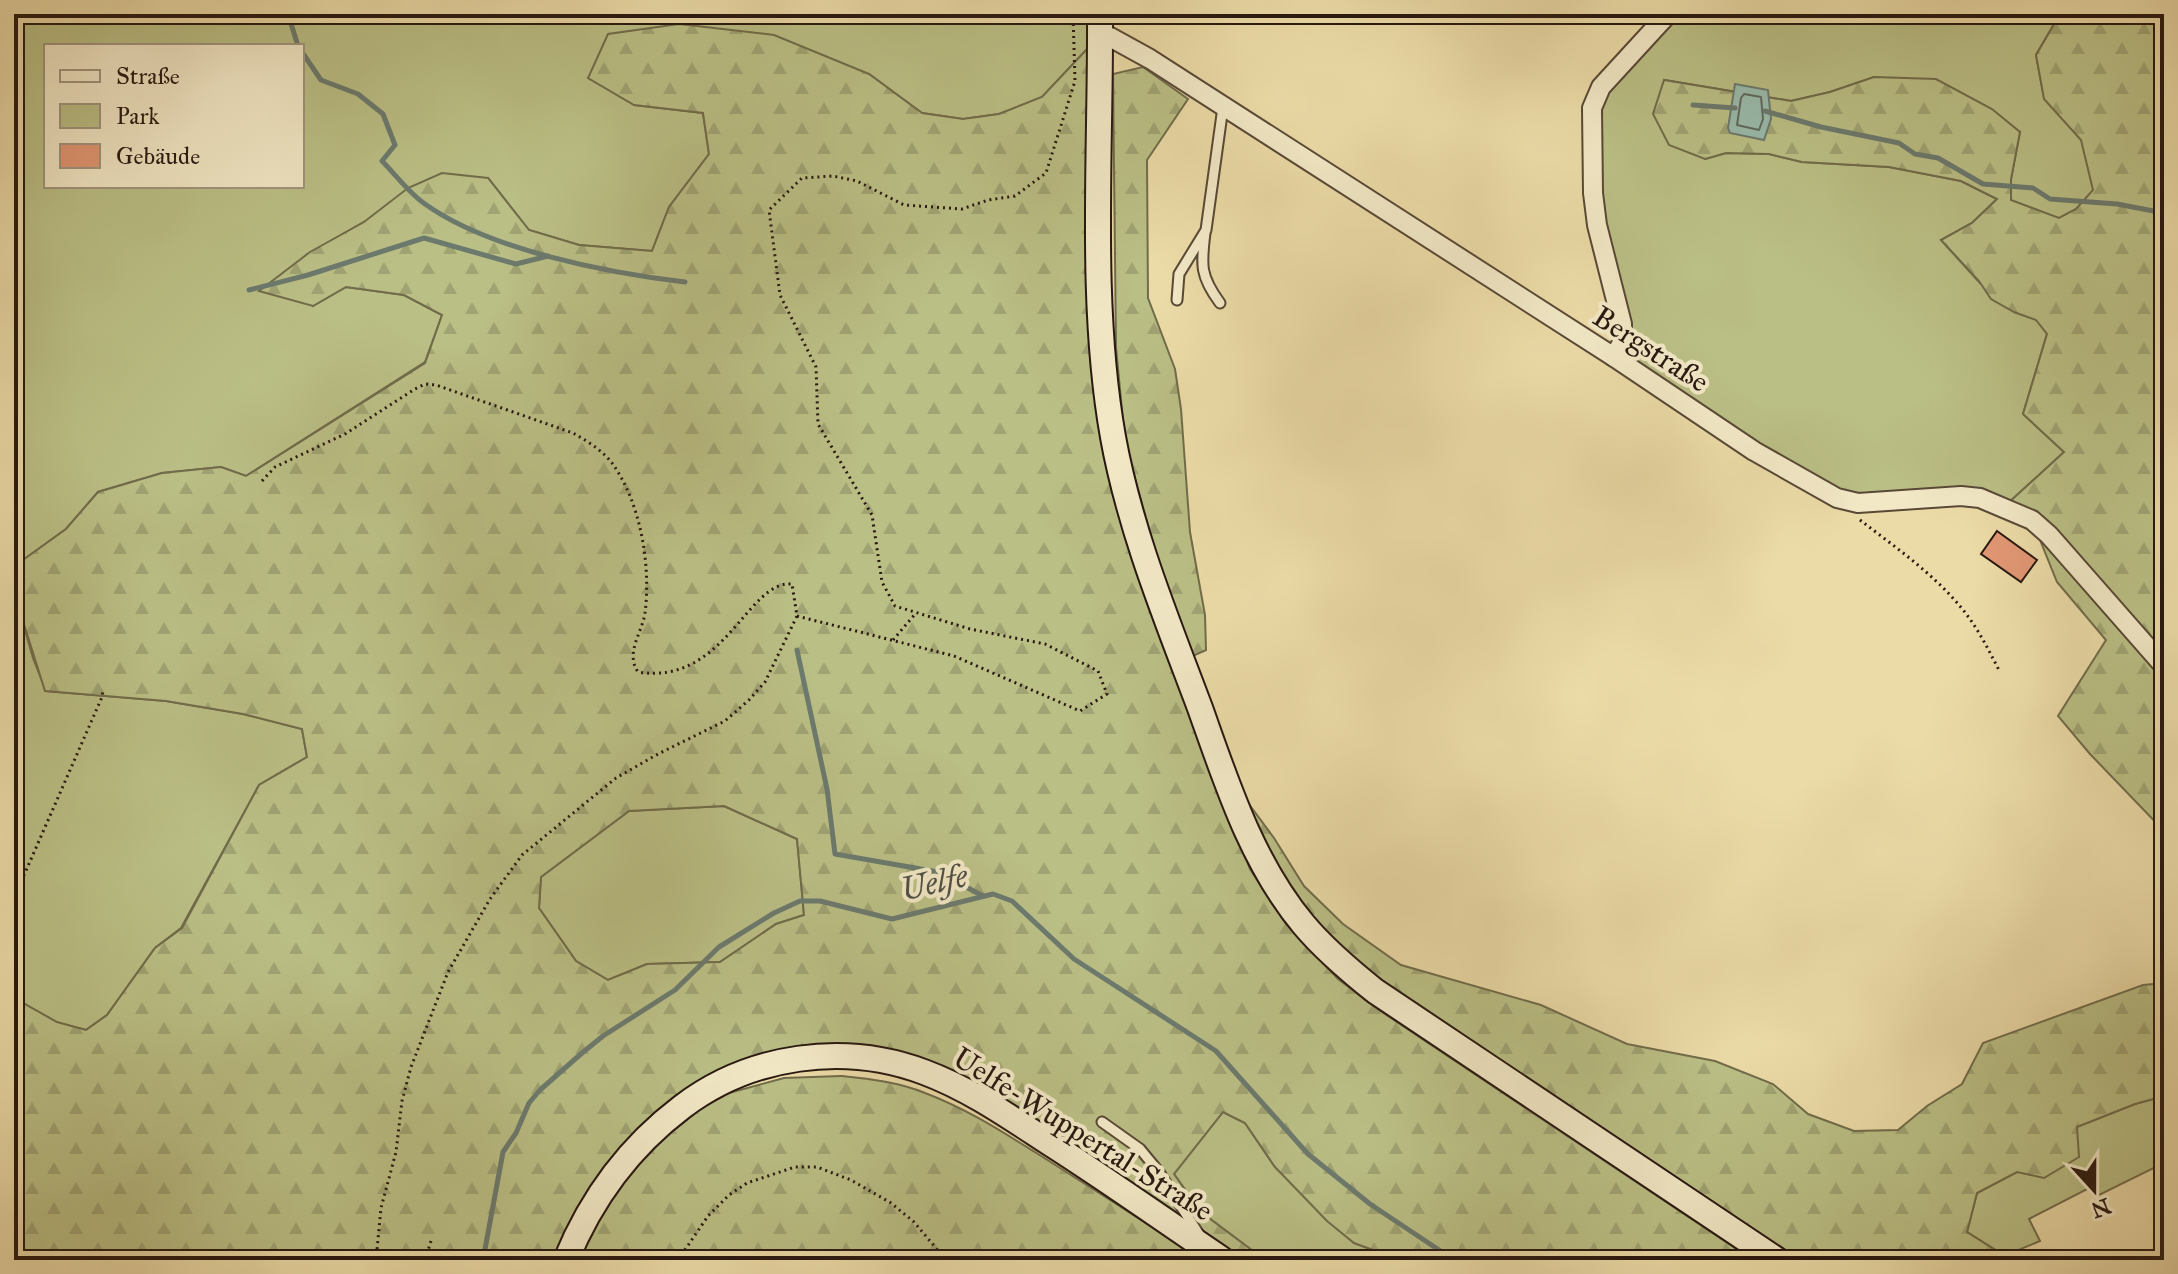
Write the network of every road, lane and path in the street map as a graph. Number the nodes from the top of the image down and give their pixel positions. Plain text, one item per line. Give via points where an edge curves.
1 (1073, 14) edge
2 (1668, 14) edge
3 (1100, 24) edge
4 (1223, 107) junction
5 (1206, 230) junction
6 (1177, 300) dead end
7 (1220, 303) dead end
8 (1614, 357) junction
9 (262, 481) dead end
10 (1837, 498) junction
11 (916, 613) junction
12 (797, 616) junction
13 (893, 640) junction
14 (2164, 666) edge
15 (2000, 672) dead end
16 (103, 689) dead end
17 (14, 898) edge
18 (1102, 1122) dead end
19 (431, 1241) dead end
20 (1216, 1256) edge
21 (376, 1260) edge
22 (425, 1260) edge
23 (566, 1260) edge
24 (678, 1260) edge
25 (946, 1260) edge
26 (1777, 1260) edge

1 - 11 path via 1075,81 1046,173 1015,196 962,209 904,205 857,181 833,176 802,178 769,210 780,295 816,367 818,424 872,515 882,582 895,606
2 - 8 street via 1601,87 1592,108 1597,225 1622,324 1622,343
3 - 4 street, Bergstraße
3 - 26 main road via 1101,316 1114,439 1159,597 1234,799 1268,874 1317,939 1375,991
4 - 5 lane
4 - 8 street, Bergstraße
5 - 6 lane via 1179,274
5 - 7 lane via 1201,269
8 - 10 street, Bergstraße via 1754,451
9 - 12 path via 275,467 345,434 415,389 436,385 573,433 611,462 636,513 644,565 645,612 632,659 638,672 669,672 701,660 761,597 783,584 792,584
10 - 14 street, Bergstraße via 1867,503 1980,498 2032,520
10 - 15 path via 1959,606
11 - 13 path
11 - 13 path via 1045,644 1098,671 1107,694 1080,711 954,656
12 - 13 path
12 - 21 path via 765,682 749,700 725,721 616,778 522,855 490,899 448,972 411,1067 381,1208
16 - 17 path
18 - 20 lane via 1140,1149
19 - 22 path
20 - 23 main road, Uelfe-Wuppertal-Straße via 1071,1157 950,1084 905,1066 813,1056 729,1078 677,1110 611,1178
24 - 25 path via 729,1195 747,1183 795,1167 817,1167 891,1203

